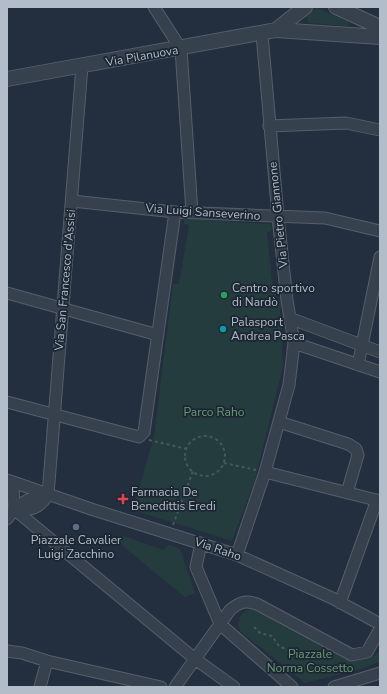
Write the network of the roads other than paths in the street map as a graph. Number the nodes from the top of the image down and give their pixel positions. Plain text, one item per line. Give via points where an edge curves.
1 (154, 7) edge
2 (304, 7) edge
3 (336, 7) edge
4 (380, 27) edge
5 (276, 30) junction
6 (262, 34) junction
7 (380, 37) edge
8 (181, 49) junction
9 (82, 66) junction
10 (7, 79) edge
11 (269, 126) junction
12 (380, 130) edge
13 (72, 201) junction
14 (175, 212) junction
15 (192, 212) junction
16 (278, 217) junction
17 (380, 231) edge
18 (380, 257) edge
19 (7, 292) edge
20 (62, 308) junction
21 (292, 319) junction
22 (158, 335) junction
23 (294, 343) junction
24 (362, 346) junction
25 (380, 352) edge
26 (358, 365) junction
27 (380, 372) edge
28 (7, 402) edge
29 (54, 415) junction
30 (279, 422) junction
31 (265, 472) junction
32 (10, 481) edge
33 (347, 492) junction
34 (48, 495) junction
35 (378, 500) edge
36 (14, 509) junction
37 (7, 519) edge
38 (201, 543) junction
39 (237, 555) junction
40 (340, 603) junction
41 (220, 624) junction
42 (380, 624) edge
43 (380, 629) edge
44 (7, 651) edge
45 (195, 659) junction
46 (47, 661) junction
47 (380, 673) edge
48 (124, 683) edge
49 (40, 687) edge
50 (161, 687) edge
51 (175, 687) edge
52 (234, 687) edge
53 (292, 687) edge
54 (334, 687) edge

1 - 8 street
2 - 5 street
3 - 4 street
5 - 6 street, Via Pilanuova
5 - 7 street
6 - 8 street, Via Pilanuova
6 - 11 street, Via Pietro Giannone
8 - 9 street, Via Pilanuova
8 - 15 street
9 - 10 street, Via Pilanuova
9 - 13 street, Via San Francesco d'Assisi
11 - 12 street via 346,123
11 - 16 street, Via Pietro Giannone
13 - 14 street, Via Luigi Sanseverino
13 - 20 street, Via San Francesco d'Assisi
14 - 15 street, Via Luigi Sanseverino
14 - 22 street
15 - 16 street, Via Luigi Sanseverino
16 - 17 street, Via Luigi Sanseverino via 325,218
16 - 21 street, Via Pietro Giannone via 287,300
18 - 24 street
19 - 20 street
20 - 22 street
20 - 29 street, Via San Francesco d'Assisi
21 - 23 street, Via Pietro Giannone
21 - 24 street
22 - 29 street via 141,435
23 - 26 street
23 - 30 street, Via Pietro Giannone via 289,385
24 - 25 street
24 - 26 street
26 - 27 street
28 - 29 street
29 - 34 street, Via San Francesco d'Assisi
30 - 31 street, Via Pietro Giannone
30 - 33 street via 348,444 356,449 358,455
31 - 33 street
31 - 39 street, Via Pietro Giannone
32 - 34 street, Via Raho
32 - 36 street
33 - 35 street
34 - 36 street via 36,508
34 - 38 street, Via Raho
35 - 40 street
36 - 37 street
36 - 45 street
38 - 39 street, Via Raho
38 - 41 street via 196,567
39 - 40 street, Via Raho
40 - 42 street, Via Raho
41 - 43 street via 238,603 248,601 352,655 367,652
41 - 45 street
41 - 53 street
44 - 46 street
45 - 51 street
45 - 52 street
46 - 48 street
46 - 49 street
47 - 54 street
48 - 50 street

